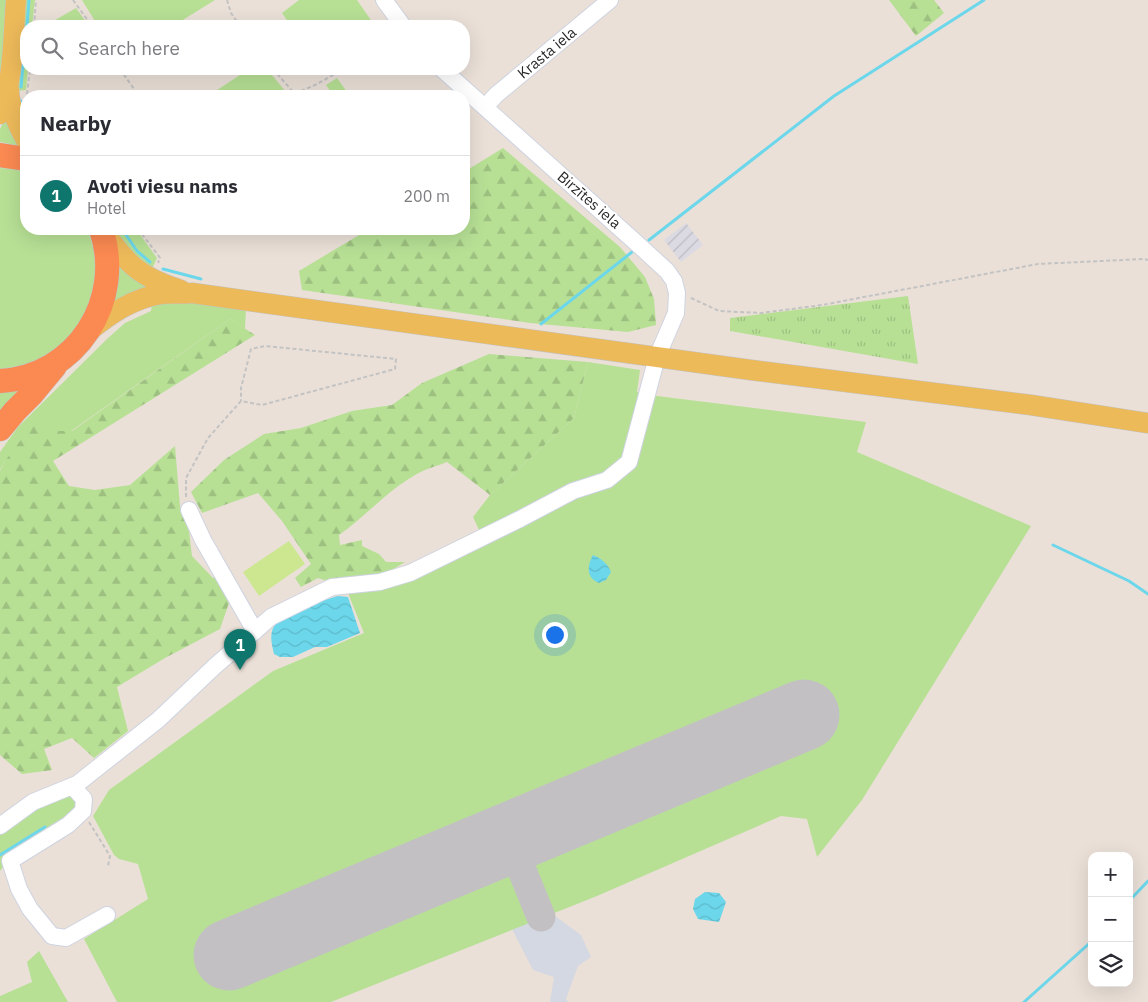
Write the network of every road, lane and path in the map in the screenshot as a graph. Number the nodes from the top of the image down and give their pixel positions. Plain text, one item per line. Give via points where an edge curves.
1 (16, 0) edge
2 (36, 0) edge
3 (73, 0) edge
4 (226, 0) edge
5 (384, 0) edge
6 (610, 0) edge
7 (34, 20) edge
8 (88, 20) edge
9 (236, 20) edge
10 (398, 20) edge
11 (29, 75) edge
12 (124, 75) edge
13 (278, 75) edge
14 (333, 75) edge
15 (449, 75) edge
16 (9, 78) junction
17 (27, 90) edge
18 (134, 90) edge
19 (291, 90) edge
20 (302, 90) edge
21 (466, 90) edge
22 (470, 94) edge
23 (485, 107) junction
24 (0, 114) edge
25 (20, 129) edge
26 (0, 154) edge
27 (20, 158) edge
28 (102, 235) edge
29 (106, 235) edge
30 (143, 235) edge
31 (1148, 260) edge
32 (156, 267) dead end
33 (192, 293) junction
34 (677, 293) junction
35 (86, 334) junction
36 (657, 357) junction
37 (61, 359) junction
38 (0, 381) edge
39 (242, 401) junction
40 (1148, 423) edge
41 (0, 429) edge
42 (189, 510) joint
43 (255, 631) junction
44 (72, 786) junction
45 (83, 811) junction
46 (0, 826) edge
47 (108, 866) dead end
48 (107, 915) dead end

1 - 16 main road
2 - 7 path
3 - 8 path
4 - 9 path
5 - 10 street
6 - 23 street, Krasta iela
11 - 17 path
12 - 18 path
13 - 19 path
14 - 20 path
15 - 21 street, Birzītes iela
16 - 24 main road
16 - 25 main road via 10,102
22 - 23 street, Birzītes iela
23 - 34 street, Birzītes iela via 668,271
26 - 27 highway
28 - 35 highway via 107,256 106,289
29 - 33 main road via 137,270 151,279
30 - 32 path via 160,258
31 - 34 path via 1038,264 822,305 761,313 719,311
33 - 35 main road via 163,294 137,300
33 - 36 main road
34 - 36 street via 676,313
35 - 37 highway
36 - 40 main road
36 - 43 street via 629,462 608,480 573,491 410,573 380,582 332,587 271,617
37 - 38 highway via 36,373
37 - 41 highway
39 - 39 path via 241,388 251,349 265,346 396,359 395,369 262,404
39 - 42 path via 208,438 186,478
42 - 43 street
43 - 44 street via 158,720
44 - 45 street via 84,799
44 - 46 street via 33,802
45 - 47 path via 110,856
45 - 48 street via 68,825 10,861 30,909 52,936 66,938

